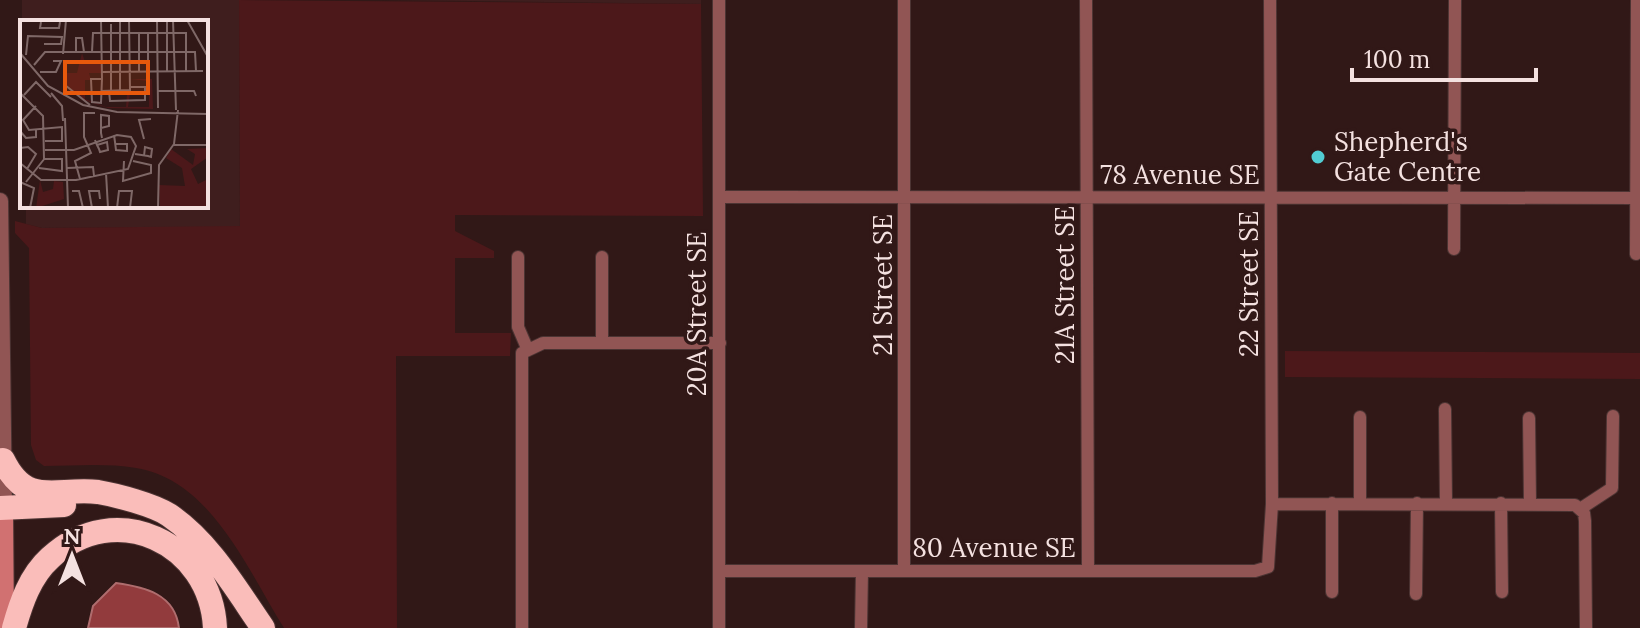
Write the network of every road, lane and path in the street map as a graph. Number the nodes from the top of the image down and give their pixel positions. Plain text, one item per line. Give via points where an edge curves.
1 (719, 0) edge
2 (904, 0) edge
3 (1086, 0) edge
4 (1270, 0) edge
5 (1455, 0) edge
6 (1637, 0) edge
7 (905, 196) junction
8 (719, 197) junction
9 (1086, 197) junction
10 (1270, 198) junction
11 (1454, 198) junction
12 (1638, 198) edge
13 (0, 201) edge
14 (1454, 249) dead end
15 (1636, 254) dead end
16 (518, 257) dead end
17 (602, 257) dead end
18 (602, 342) junction
19 (720, 343) junction
20 (527, 348) junction
21 (1445, 409) dead end
22 (1613, 416) dead end
23 (1360, 417) dead end
24 (1529, 418) dead end
25 (3, 460) junction
26 (126, 501) junction
27 (1332, 503) junction
28 (1360, 503) junction
29 (1417, 503) junction
30 (1446, 503) junction
31 (1501, 503) junction
32 (1530, 503) junction
33 (1272, 504) junction
34 (2, 508) edge
35 (1580, 509) junction
36 (1268, 567) joint
37 (1088, 570) junction
38 (719, 571) junction
39 (862, 571) junction
40 (904, 571) junction
41 (1332, 592) dead end
42 (1502, 592) dead end
43 (1416, 594) dead end
44 (5, 628) edge
45 (14, 628) edge
46 (215, 628) edge
47 (263, 628) edge
48 (522, 628) edge
49 (719, 628) edge
50 (861, 628) edge
51 (1586, 628) edge

1 - 8 street, 20A Street SE
2 - 7 street, 21 Street SE
3 - 9 street, 21A Street SE
4 - 10 street, 22 Street SE
5 - 11 street
6 - 12 street
7 - 8 street, 78 Avenue SE
7 - 9 street, 78 Avenue SE
7 - 40 street, 21 Street SE
8 - 19 street, 20A Street SE
9 - 10 street, 78 Avenue SE
9 - 37 street, 21A Street SE
10 - 11 street, 78 Avenue SE
10 - 33 street, 22 Street SE
11 - 12 street, 78 Avenue SE
11 - 14 street
12 - 15 street
13 - 25 street
16 - 20 street via 518,327
17 - 18 street
18 - 19 street
18 - 20 street
19 - 38 street, 20A Street SE
20 - 48 street via 520,361
21 - 30 street
22 - 35 street via 1612,488
23 - 28 street
24 - 32 street
25 - 26 highway via 11,476 31,491 99,492
25 - 34 street
26 - 34 highway
26 - 47 highway via 168,514 196,539
27 - 28 street
27 - 33 street
27 - 41 street
28 - 29 street
29 - 30 street
29 - 43 street
30 - 31 street
31 - 32 street
31 - 42 street
32 - 35 street
33 - 36 street, 22 Street SE
34 - 44 main road
35 - 51 street via 1585,521
36 - 37 street, 80 Avenue SE
37 - 40 street, 80 Avenue SE
38 - 39 street, 80 Avenue SE
38 - 49 street, 20A Street SE
39 - 40 street, 80 Avenue SE
39 - 50 street
45 - 46 highway via 24,595 50,558 86,537 119,531 149,534 190,561 210,595

